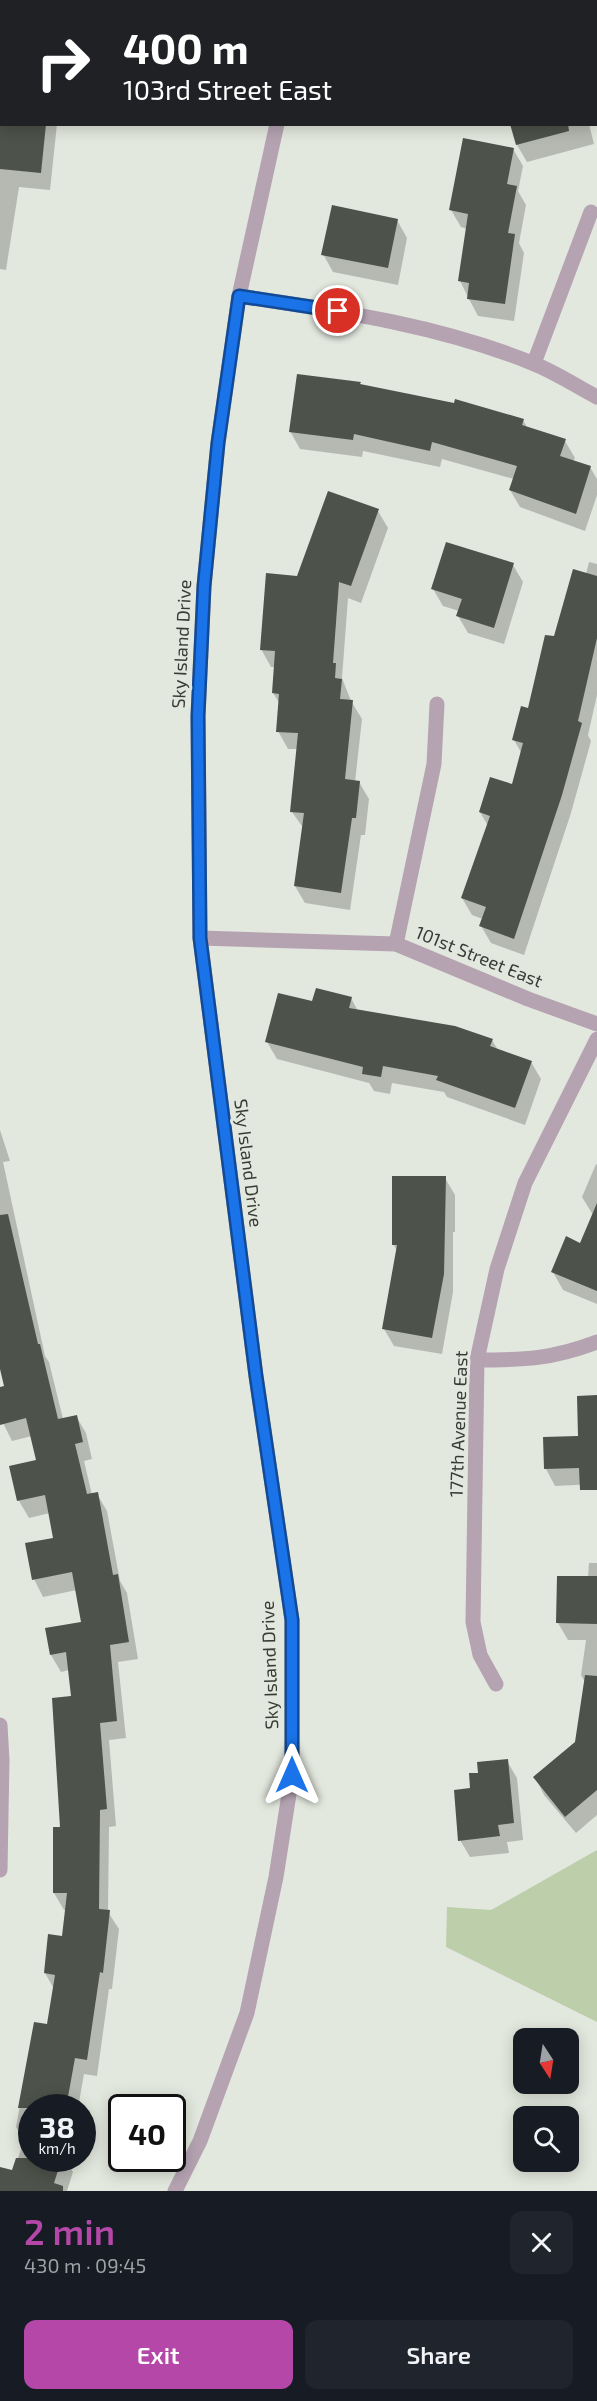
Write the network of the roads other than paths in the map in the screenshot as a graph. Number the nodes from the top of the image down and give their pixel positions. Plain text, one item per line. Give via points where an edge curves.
1 (277, 126) edge
2 (591, 212) dead end
3 (239, 296) junction
4 (534, 363) junction
5 (597, 397) edge
6 (437, 704) dead end
7 (200, 938) junction
8 (396, 944) junction
9 (597, 1024) edge
10 (597, 1039) edge
11 (597, 1342) edge
12 (477, 1360) junction
13 (496, 1684) dead end
14 (0, 1725) edge
15 (0, 1870) edge
16 (175, 2191) edge

1 - 3 street, Sky Island Drive
2 - 4 street
3 - 4 street via 437,331
3 - 7 street, Sky Island Drive via 218,443 204,586 198,716
4 - 5 street
6 - 8 street via 434,764
7 - 8 street, 101st Street East
7 - 16 street, Sky Island Drive via 256,1376 292,1620 292,1775 276,1877 247,2013 200,2141
8 - 9 street, 101st Street East
10 - 12 street, 177th Avenue East via 525,1183 497,1269
11 - 12 street via 532,1360
12 - 13 street, 177th Avenue East via 473,1622 480,1655
14 - 15 street

